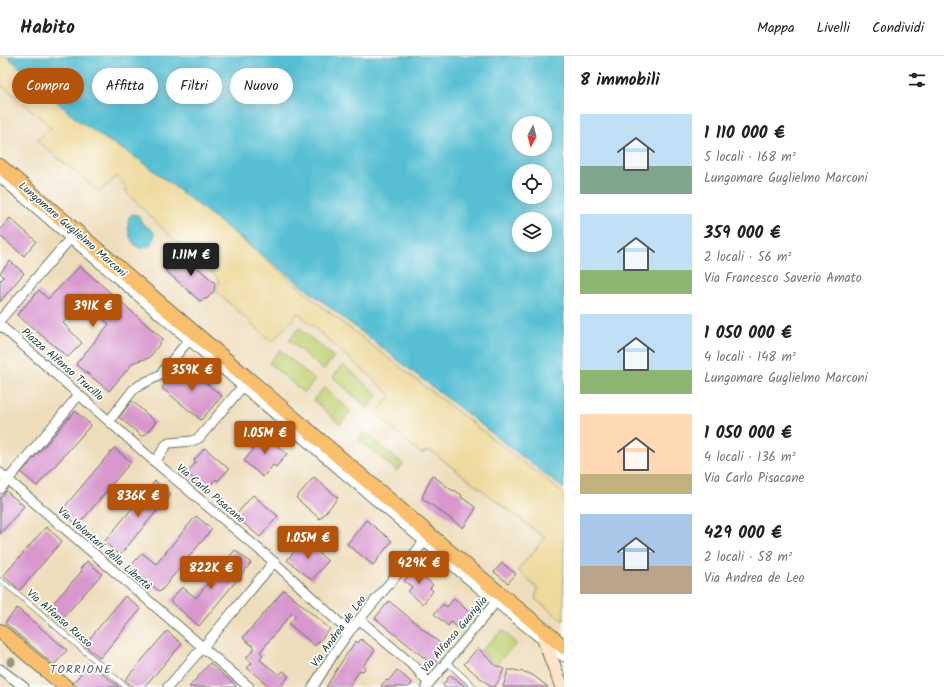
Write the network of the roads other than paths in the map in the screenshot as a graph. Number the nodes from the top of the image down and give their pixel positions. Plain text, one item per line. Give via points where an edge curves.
1 (0, 166) edge
2 (0, 176) edge
3 (74, 234) junction
4 (0, 320) edge
5 (0, 325) edge
6 (192, 336) junction
7 (246, 382) junction
8 (79, 395) junction
9 (109, 421) junction
10 (155, 462) junction
11 (0, 473) edge
12 (8, 480) junction
13 (0, 489) edge
14 (427, 538) junction
15 (274, 562) junction
16 (0, 580) edge
17 (499, 599) junction
18 (360, 620) junction
19 (527, 622) junction
20 (0, 631) edge
21 (349, 632) junction
22 (544, 640) junction
23 (564, 647) edge
24 (203, 648) junction
25 (564, 656) edge
26 (447, 662) junction
27 (0, 669) edge
28 (427, 685) edge
29 (24, 687) edge
30 (66, 687) edge
31 (126, 687) edge
32 (168, 687) edge
33 (249, 687) edge
34 (313, 687) edge
35 (474, 687) edge
36 (562, 687) edge

1 - 3 main road, Lungomare Guglielmo Marconi
2 - 3 street, Lungomare Guglielmo Marconi
3 - 4 street
3 - 6 main road, Lungomare Guglielmo Marconi
5 - 8 street, Piazza Alfonso Trucillo
6 - 7 main road, Lungomare Guglielmo Marconi
6 - 9 street via 160,375 133,390
7 - 10 street via 199,438 169,443
7 - 14 main road, Lungomare Guglielmo Marconi
8 - 9 street, Piazza Alfonso Trucillo
8 - 12 street
9 - 10 street, Via Carlo Pisacane
10 - 15 street, Via Carlo Pisacane
11 - 12 street, Via Volontari della Libertà
12 - 13 street
12 - 24 street, Via Volontari della Libertà
14 - 17 main road, Lungomare Guglielmo Marconi
14 - 18 street, Via Andrea de Leo
15 - 21 street, Via Carlo Pisacane
15 - 24 street
16 - 31 lane, Via Alfonso Russo
17 - 19 main road, Lungomare Guglielmo Marconi
17 - 26 street, Via Alfonso Guariglia
18 - 21 street, Via Andrea de Leo
18 - 28 street via 416,668
19 - 22 street
19 - 23 main road, Lungomare Guglielmo Marconi
20 - 30 main road
21 - 34 street, Via Andrea de Leo
22 - 25 street
22 - 36 main road
24 - 32 street
24 - 33 street, Via Volontari della Libertà
26 - 28 street, Via Alfonso Guariglia
26 - 35 lane
27 - 29 street

